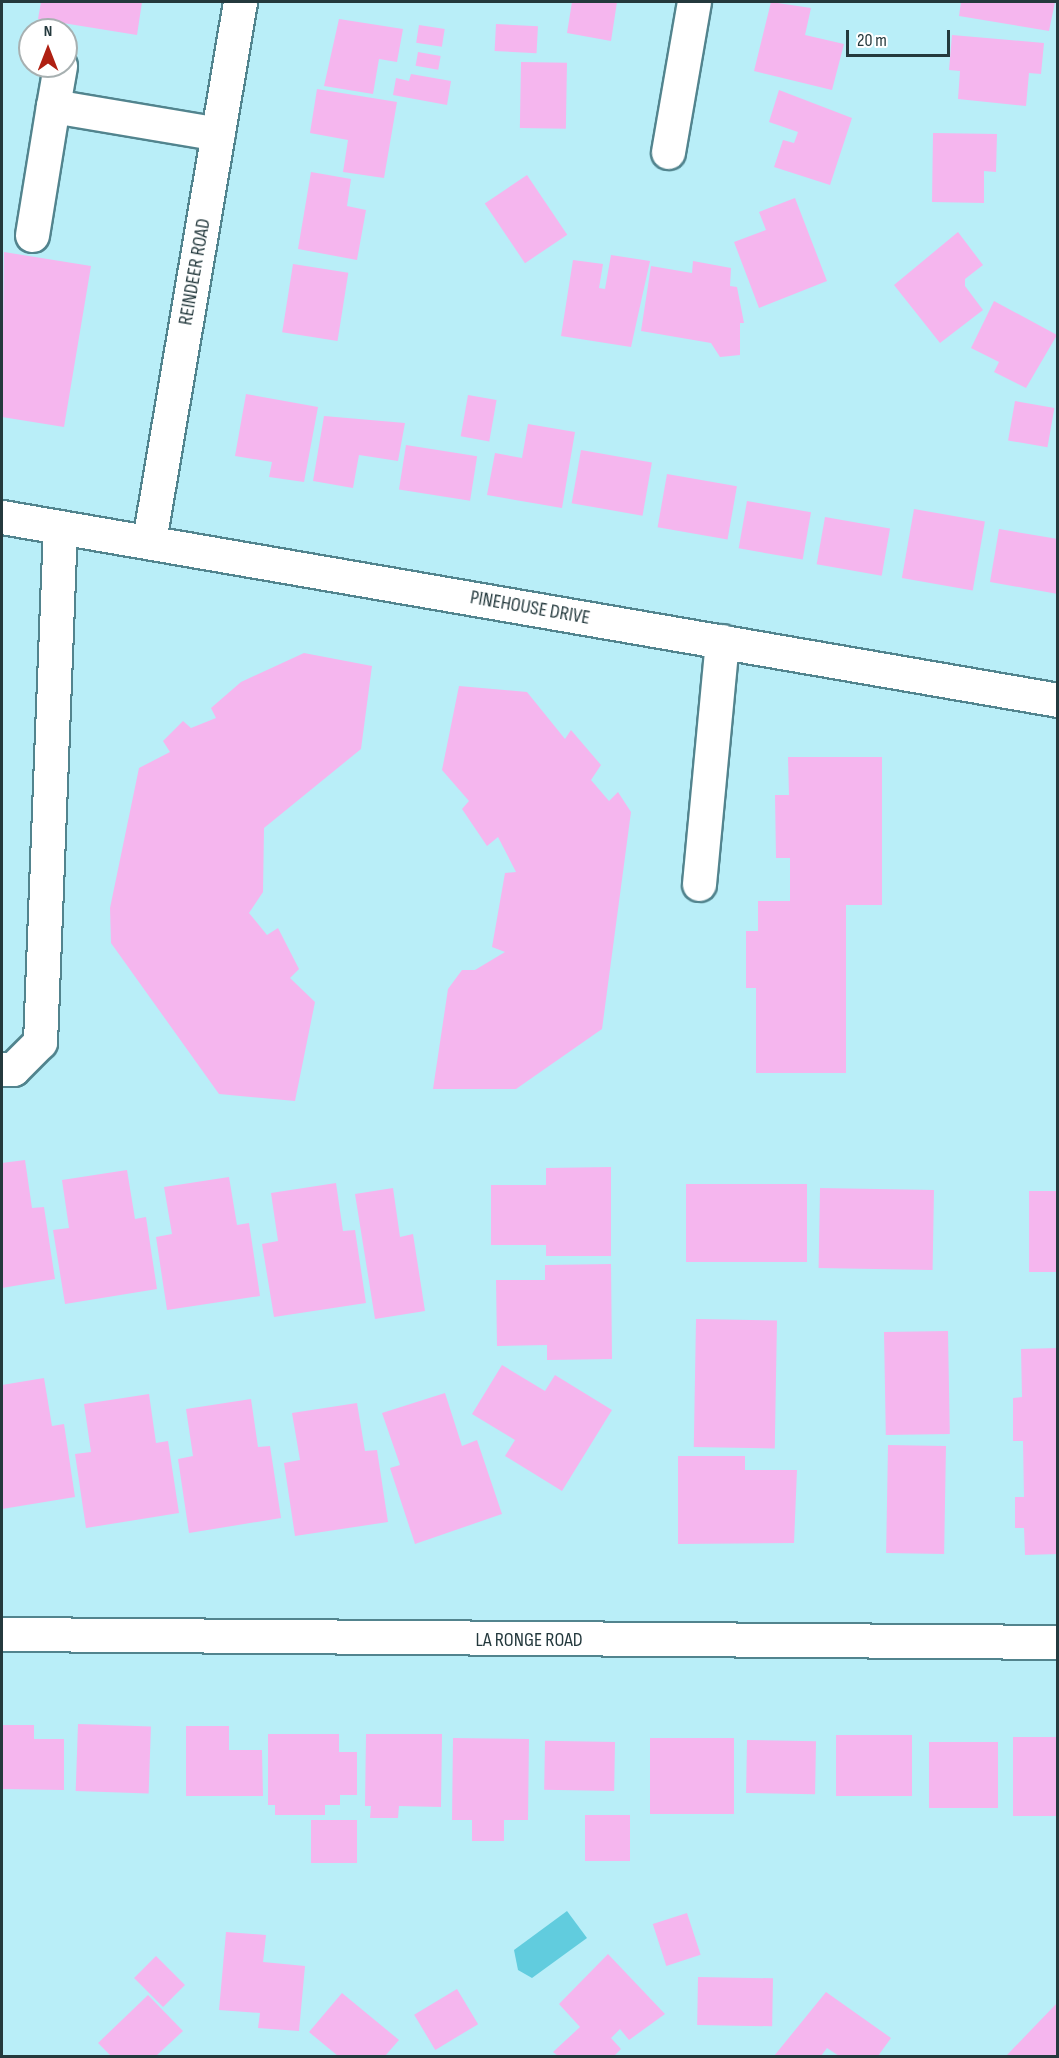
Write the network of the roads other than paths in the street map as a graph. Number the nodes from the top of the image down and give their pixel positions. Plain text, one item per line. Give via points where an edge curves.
1 (240, 2) edge
2 (694, 2) edge
3 (58, 78) edge
4 (53, 106) junction
5 (218, 134) junction
6 (668, 152) dead end
7 (32, 235) dead end
8 (2, 517) edge
9 (60, 526) junction
10 (149, 542) junction
11 (722, 641) junction
12 (1058, 700) edge
13 (699, 884) dead end
14 (2, 1069) edge
15 (2, 1634) edge
16 (1058, 1642) edge

1 - 5 street, REINDEER ROAD
2 - 6 street
3 - 4 street
4 - 5 street
4 - 7 street
5 - 10 street, REINDEER ROAD
8 - 9 street, PINEHOUSE DRIVE
9 - 10 street, PINEHOUSE DRIVE
9 - 14 street via 40,1042 13,1069
10 - 11 street, PINEHOUSE DRIVE
11 - 12 street, PINEHOUSE DRIVE
11 - 13 street
15 - 16 street, LA RONGE ROAD

